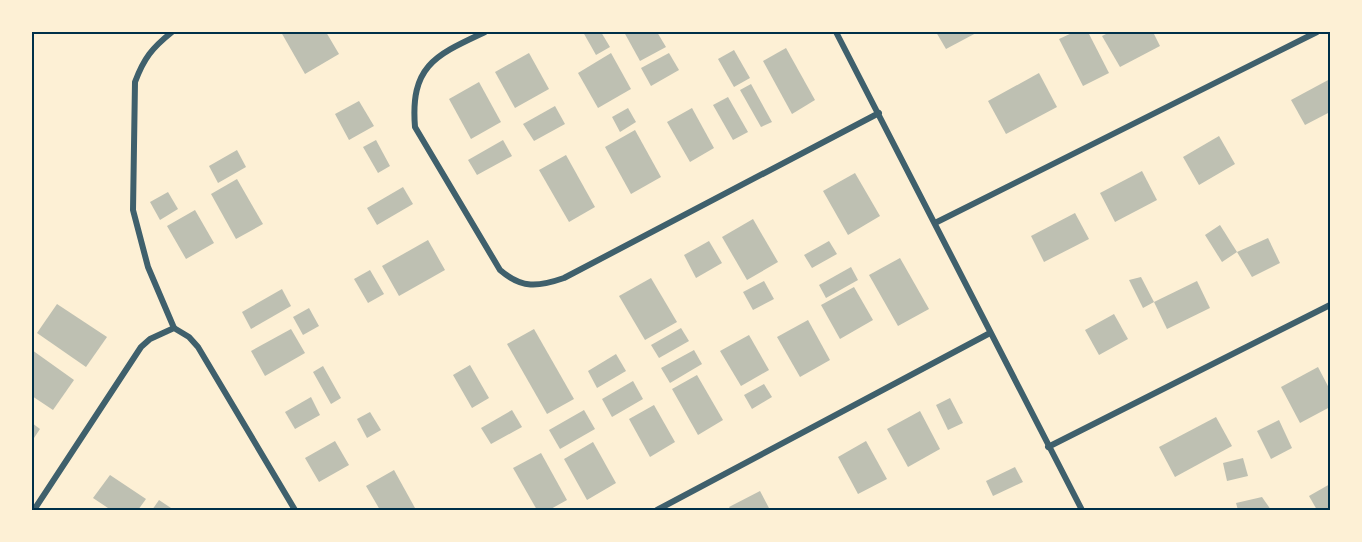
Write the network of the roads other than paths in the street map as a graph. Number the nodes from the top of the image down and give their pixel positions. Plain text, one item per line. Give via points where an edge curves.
1 (172, 32) edge
2 (485, 32) edge
3 (836, 32) edge
4 (1317, 32) edge
5 (879, 113) junction
6 (935, 223) junction
7 (1330, 305) edge
8 (174, 328) junction
9 (990, 333) junction
10 (1048, 447) junction
11 (34, 510) edge
12 (295, 510) edge
13 (657, 510) edge
14 (1082, 510) edge

1 - 8 street via 152,49 135,82 133,210 148,267
2 - 5 street via 429,63 413,107 415,127 500,270 530,285 564,278
3 - 5 street
4 - 6 street
5 - 6 street
6 - 9 street
7 - 10 street
8 - 11 street via 141,347
8 - 12 street via 198,347
9 - 10 street
9 - 13 street
10 - 14 street

